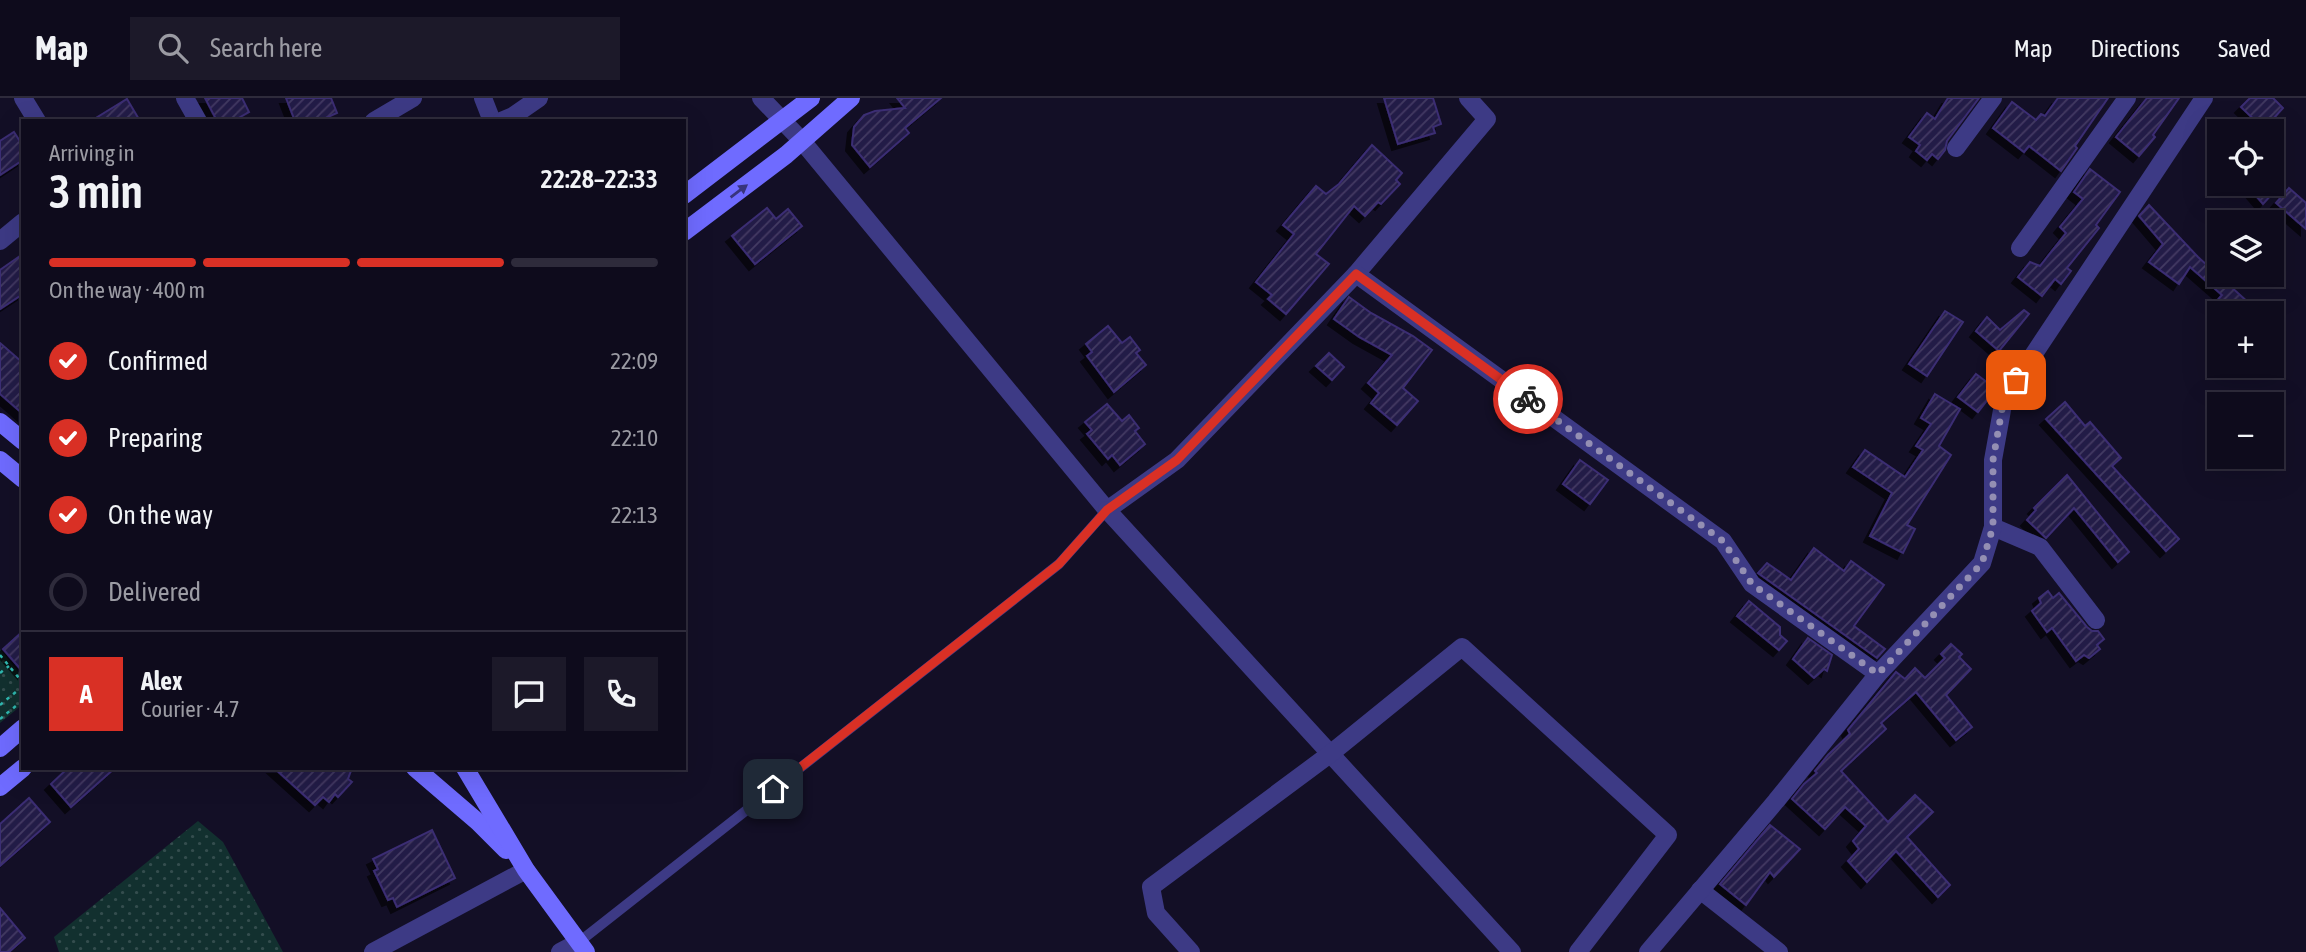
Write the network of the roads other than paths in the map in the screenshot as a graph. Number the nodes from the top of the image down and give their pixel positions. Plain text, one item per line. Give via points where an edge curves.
1 (23, 98) edge
2 (185, 98) edge
3 (413, 98) edge
4 (483, 98) edge
5 (539, 98) edge
6 (761, 98) edge
7 (811, 98) edge
8 (851, 98) edge
9 (1468, 98) edge
10 (1993, 98) edge
11 (2127, 98) edge
12 (2204, 98) edge
13 (36, 119) edge
14 (197, 119) edge
15 (377, 119) edge
16 (491, 119) edge
17 (506, 119) edge
18 (783, 119) junction
19 (802, 141) junction
20 (1956, 148) dead end
21 (686, 193) edge
22 (21, 224) edge
23 (686, 230) edge
24 (0, 241) edge
25 (2020, 248) dead end
26 (1356, 274) junction
27 (0, 422) edge
28 (21, 439) edge
29 (0, 460) edge
30 (21, 477) edge
31 (1107, 510) junction
32 (1993, 527) junction
33 (2096, 620) dead end
34 (1878, 674) junction
35 (21, 730) edge
36 (0, 748) edge
37 (1330, 754) junction
38 (21, 770) edge
39 (417, 770) edge
40 (466, 770) edge
41 (0, 787) edge
42 (526, 870) junction
43 (1700, 890) junction
44 (582, 947) edge
45 (373, 952) edge
46 (560, 952) edge
47 (1191, 952) edge
48 (1512, 952) edge
49 (1578, 952) edge
50 (1648, 952) edge
51 (1779, 952) edge

1 - 13 street
2 - 14 street
3 - 15 street
4 - 16 street
5 - 17 street
6 - 18 street
7 - 18 main road
8 - 19 main road
9 - 26 street via 1488,118
10 - 20 street
11 - 25 street
12 - 32 street via 2004,398 1993,460
18 - 19 street
18 - 21 main road
23 -> 19 main road
19 - 31 street
22 - 24 street
26 - 31 street via 1177,460
26 - 34 street via 1723,541 1752,584
27 - 28 main road
29 - 30 main road
31 - 37 street
31 - 44 lane via 1059,564
32 - 33 street via 2040,547
32 - 34 street via 1982,563
34 - 43 street
35 - 36 main road
37 - 47 street via 1151,887 1156,913
37 - 48 street
37 - 49 street via 1462,647 1668,835
38 - 41 main road
39 - 42 main road
40 - 42 main road
42 - 44 main road
42 - 45 street
43 - 50 street
43 - 51 street
44 - 46 street

